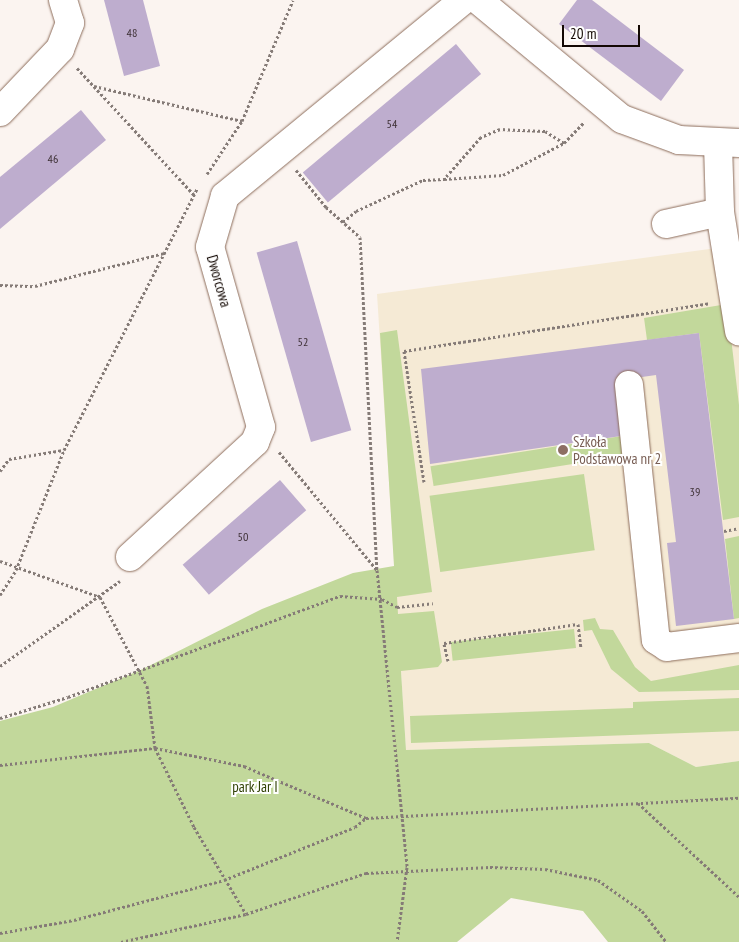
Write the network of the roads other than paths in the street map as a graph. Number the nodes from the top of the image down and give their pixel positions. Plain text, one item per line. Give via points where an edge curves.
1 (63, 0) edge
2 (464, 0) edge
3 (478, 0) edge
4 (0, 112) edge
5 (729, 144) edge
6 (720, 212) junction
7 (666, 224) dead end
8 (739, 331) edge
9 (629, 385) dead end
10 (126, 568) road end
11 (739, 638) edge

1 - 4 street via 70,23 60,49
2 - 10 street, Dworcowa via 225,196 210,247 261,428 254,442
3 - 5 street via 622,120 663,135
5 - 6 street
6 - 7 street
6 - 8 street
9 - 11 street via 656,640 667,647

